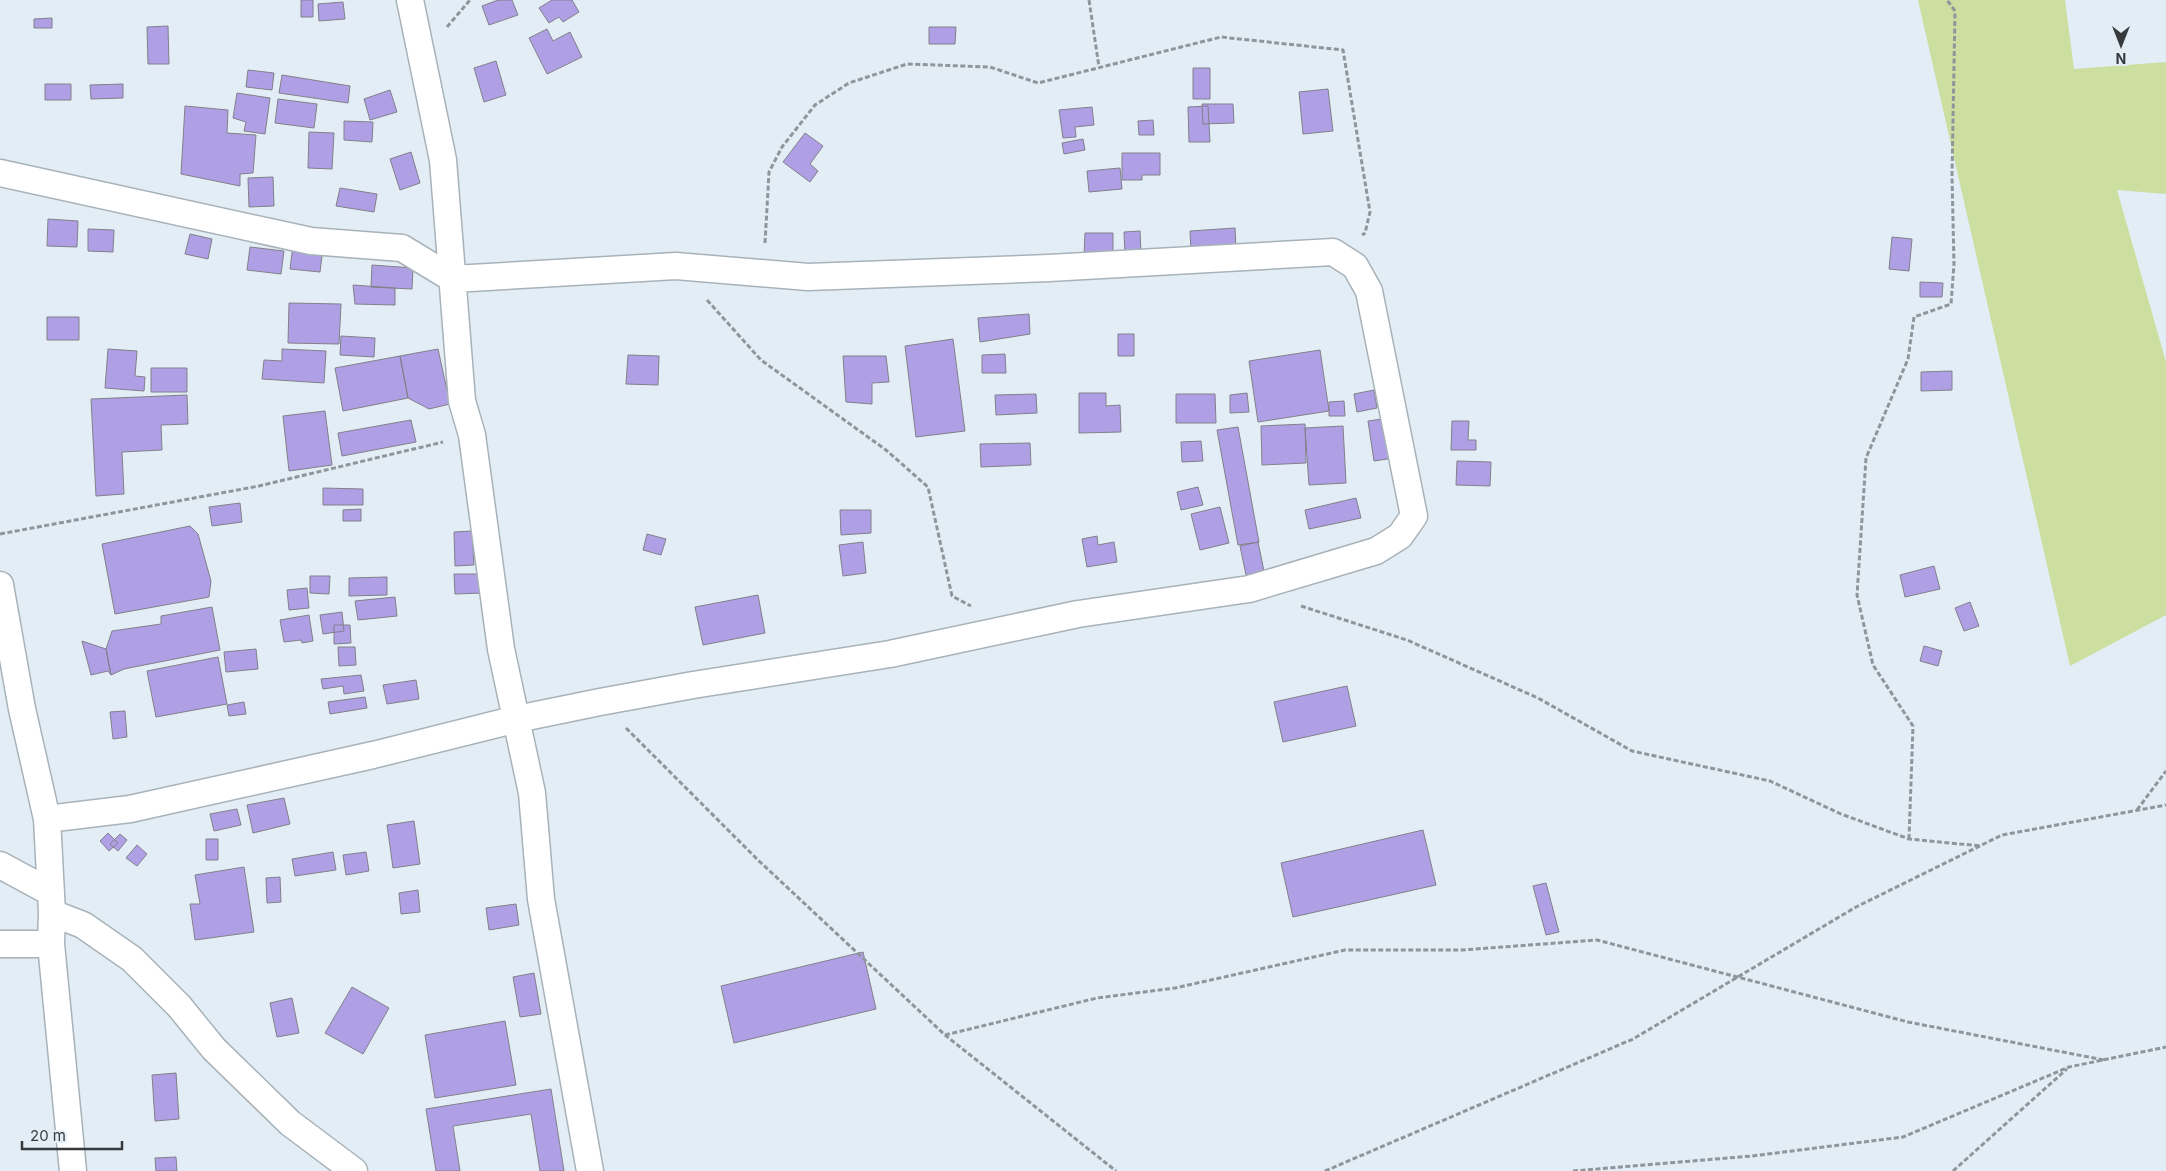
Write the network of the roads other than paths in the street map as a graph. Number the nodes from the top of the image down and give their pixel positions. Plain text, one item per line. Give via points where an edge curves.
1 (410, 0) edge
2 (0, 173) edge
3 (453, 279) junction
4 (0, 585) edge
5 (517, 719) junction
6 (47, 819) junction
7 (0, 865) edge
8 (51, 902) junction
9 (0, 944) edge
10 (51, 944) junction
11 (73, 1171) edge
12 (354, 1171) edge
13 (590, 1171) edge

1 - 3 street via 443,160
2 - 3 street via 311,241 402,248
3 - 5 street via 462,401 472,434 501,649
3 - 5 street via 676,266 808,277 1333,252 1354,266 1369,291 1414,516 1400,536 1376,551 1248,589 1078,614 890,654 693,685
4 - 6 street via 22,709
5 - 6 street via 130,809
5 - 13 street via 532,792 541,899
6 - 8 street
7 - 8 street
8 - 10 street
8 - 12 street via 132,959 179,1006 214,1049 290,1123
9 - 10 street
10 - 11 street

